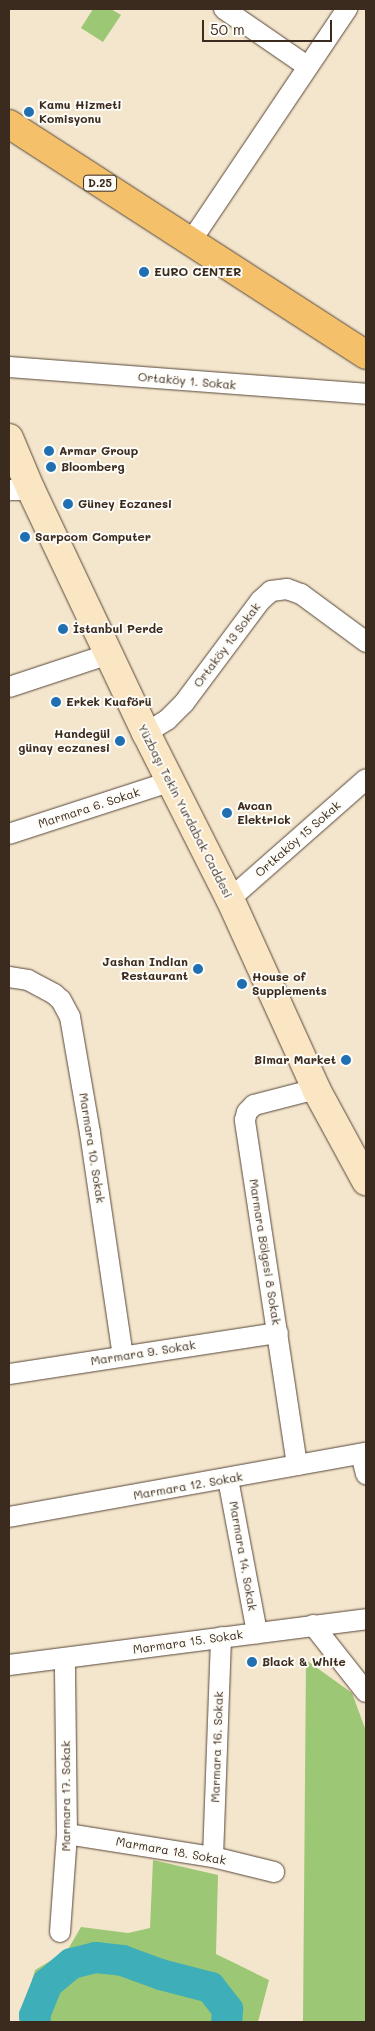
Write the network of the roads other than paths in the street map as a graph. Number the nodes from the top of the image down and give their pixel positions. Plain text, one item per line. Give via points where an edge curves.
1 (224, 9) edge
2 (347, 9) edge
3 (307, 66) junction
4 (9, 124) edge
5 (9, 146) edge
6 (191, 242) junction
7 (366, 354) edge
8 (9, 367) edge
9 (366, 370) edge
10 (366, 394) edge
11 (9, 438) edge
12 (20, 490) edge
13 (366, 642) edge
14 (109, 654) junction
15 (9, 687) edge
16 (146, 734) junction
17 (366, 781) edge
18 (169, 782) junction
19 (9, 834) edge
20 (230, 899) junction
21 (9, 977) edge
22 (316, 1089) junction
23 (366, 1181) edge
24 (278, 1333) junction
25 (123, 1356) junction
26 (9, 1374) edge
27 (363, 1454) edge
28 (297, 1465) junction
29 (366, 1474) edge
30 (228, 1479) junction
31 (9, 1517) edge
32 (366, 1618) edge
33 (313, 1625) junction
34 (257, 1633) junction
35 (221, 1637) junction
36 (65, 1659) junction
37 (9, 1665) edge
38 (366, 1692) edge
39 (67, 1834) junction
40 (214, 1857) junction
41 (274, 1872) dead end
42 (60, 1932) dead end

1 - 3 street
2 - 3 street
3 - 6 street
4 - 6 main road, D.25
5 - 9 main road, D.25
6 - 7 main road, D.25
8 - 10 street, Ortaköy 1. Sokak
11 - 12 main road, Yüzbaşı Tekin Yurdabak Caddesi
12 - 14 main road, Yüzbaşı Tekin Yurdabak Caddesi
13 - 16 street, Ortaköy 13 Sokak via 301,594 287,589 271,592 260,601 184,703
14 - 15 street
14 - 16 main road, Yüzbaşı Tekin Yurdabak Caddesi
16 - 18 main road, Yüzbaşı Tekin Yurdabak Caddesi
17 - 20 street, Ortkaköy 15 Sokak
18 - 19 street, Marmara 6. Sokak
18 - 20 main road, Yüzbaşı Tekin Yurdabak Caddesi
20 - 22 main road, Yüzbaşı Tekin Yurdabak Caddesi
21 - 25 street, Marmara 10. Sokak via 28,980 49,991 61,1000 70,1017
22 - 23 main road, Yüzbaşı Tekin Yurdabak Caddesi
22 - 24 street, Marmara Bölgesi 8 Sokak via 254,1105 245,1120
24 - 25 street, Marmara 9. Sokak
24 - 28 street, Marmara Bölgesi 8 Sokak
25 - 26 street, Marmara 9. Sokak
27 - 28 street, Marmara 12. Sokak
27 - 29 street
28 - 30 street, Marmara 12. Sokak
30 - 31 street, Marmara 12. Sokak
30 - 34 street, Marmara 14. Sokak
32 - 33 street, Marmara 15. Sokak
33 - 34 street, Marmara 15. Sokak
33 - 38 street
34 - 35 street, Marmara 15. Sokak
35 - 36 street, Marmara 15. Sokak
35 - 40 street, Marmara 16. Sokak
36 - 37 street, Marmara 15. Sokak
36 - 39 street, Marmara 17. Sokak
39 - 40 street, Marmara 18. Sokak
39 - 42 street, Marmara 17. Sokak
40 - 41 street, Marmara 18. Sokak

